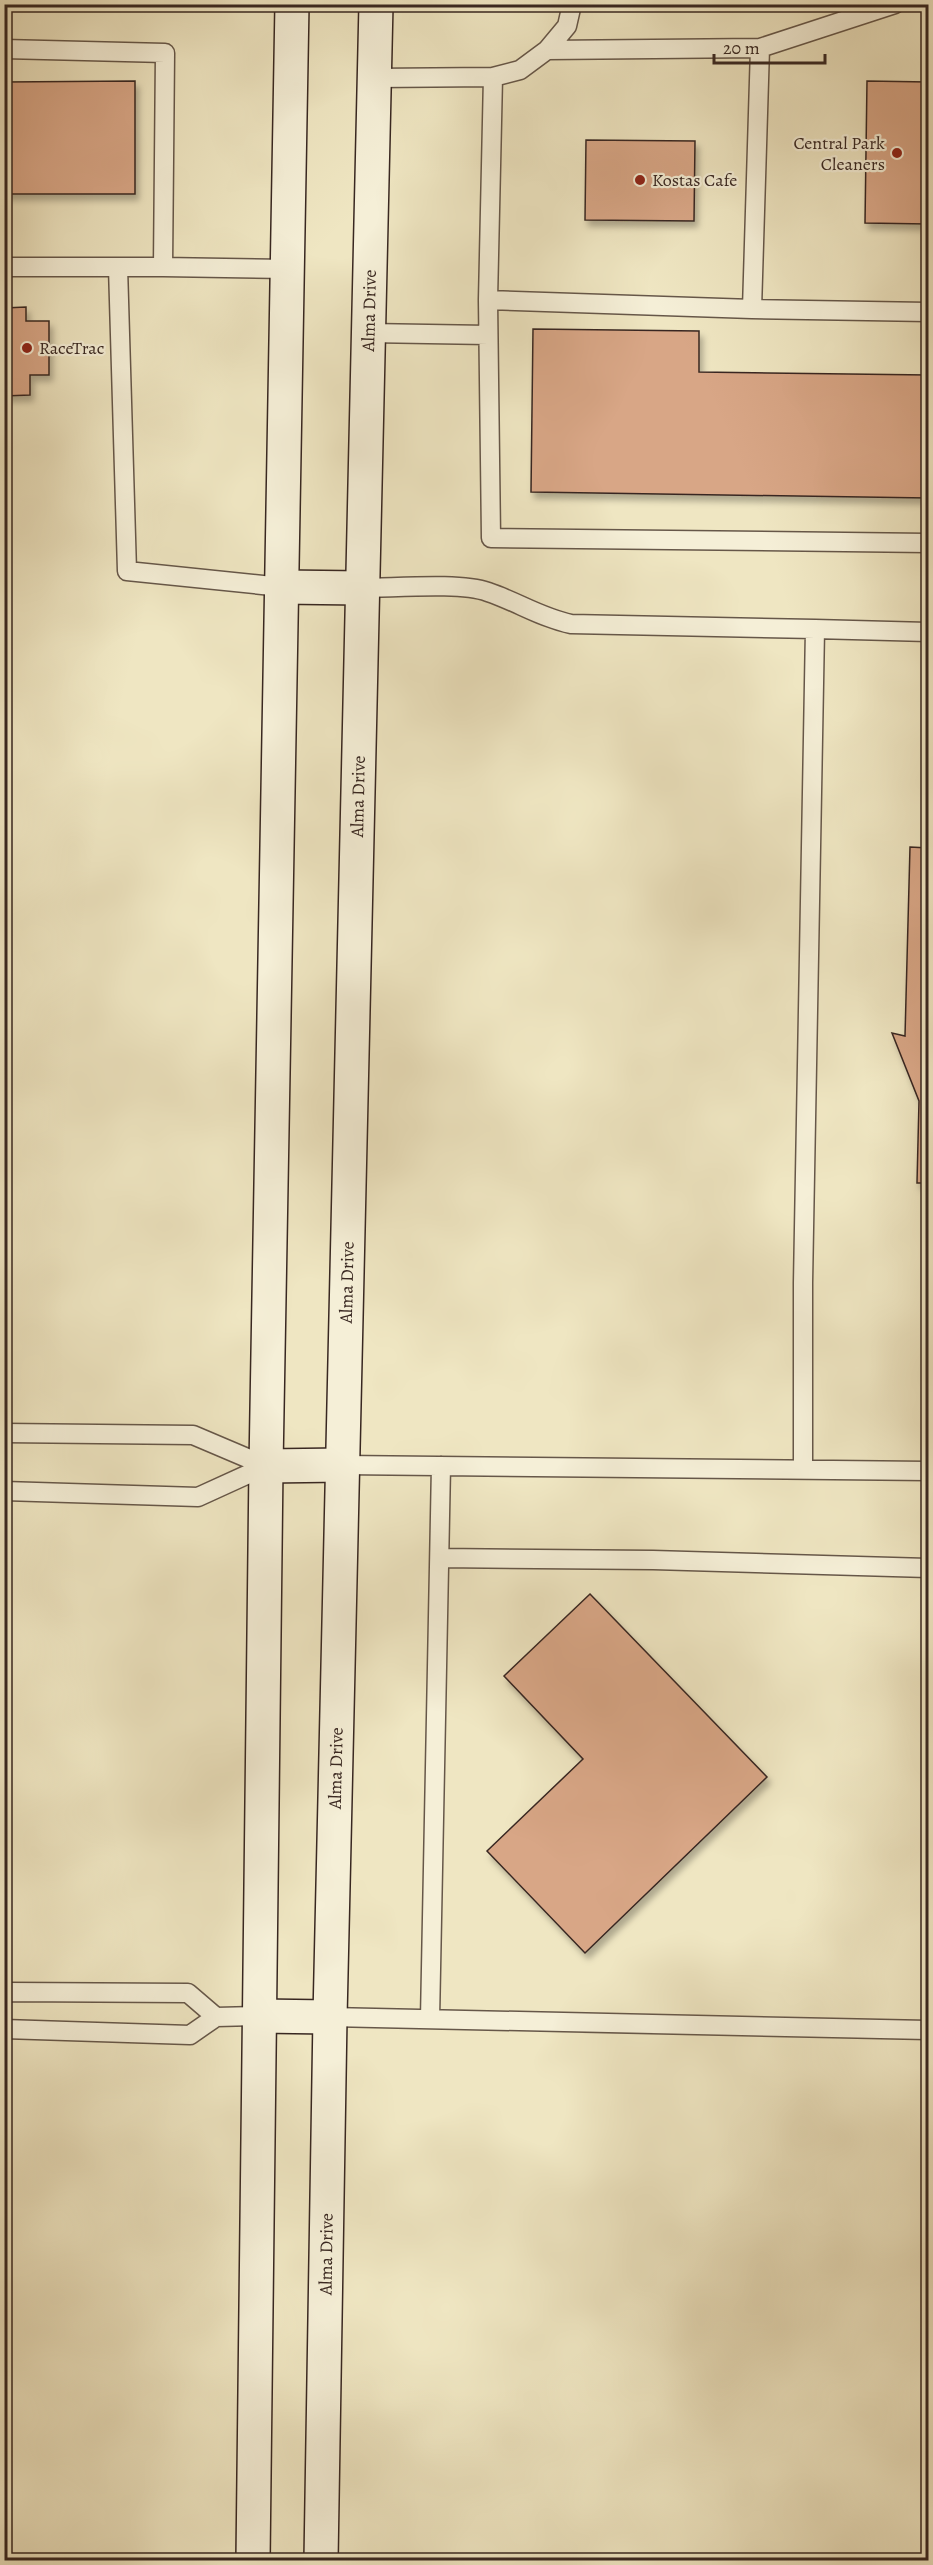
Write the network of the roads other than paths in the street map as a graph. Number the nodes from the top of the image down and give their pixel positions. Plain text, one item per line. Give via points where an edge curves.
1 (292, 4) edge
2 (376, 4) edge
3 (572, 4) edge
4 (895, 4) edge
5 (760, 48) junction
6 (4, 49) edge
7 (547, 50) junction
8 (493, 77) junction
9 (374, 78) junction
10 (4, 267) edge
11 (118, 267) junction
12 (163, 267) junction
13 (288, 269) junction
14 (488, 300) junction
15 (752, 309) junction
16 (928, 312) edge
17 (368, 333) junction
18 (488, 335) junction
19 (928, 543) edge
20 (282, 587) junction
21 (362, 588) junction
22 (815, 629) junction
23 (928, 632) edge
24 (4, 1433) edge
25 (343, 1465) junction
26 (266, 1466) junction
27 (441, 1466) junction
28 (803, 1469) junction
29 (928, 1471) edge
30 (4, 1491) edge
31 (440, 1558) junction
32 (928, 1568) edge
33 (4, 1995) edge
34 (259, 2016) junction
35 (216, 2017) junction
36 (330, 2017) junction
37 (430, 2019) junction
38 (4, 2028) edge
39 (928, 2030) edge
40 (253, 2560) edge
41 (321, 2560) edge

1 - 13 main road
2 - 9 main road, Alma Drive
3 - 7 lane via 567,26
4 - 5 lane
5 - 7 lane
5 - 15 lane
6 - 12 lane via 165,54
7 - 8 lane via 520,70
8 - 9 lane
8 - 14 lane
9 - 17 main road, Alma Drive
10 - 11 lane
11 - 12 lane
11 - 20 lane via 127,571
12 - 13 lane
13 - 20 main road
14 - 15 lane
14 - 18 lane
15 - 16 lane
17 - 18 lane
17 - 21 main road, Alma Drive
18 - 19 lane via 491,538
20 - 21 main road
20 - 26 main road
21 - 22 lane via 468,588 571,624
21 - 25 main road, Alma Drive
22 - 23 lane
22 - 28 lane
24 - 26 lane via 194,1435
25 - 26 main road
25 - 27 lane
25 - 36 main road, Alma Drive
26 - 30 lane via 198,1497
26 - 34 main road
27 - 28 lane
27 - 31 lane
28 - 29 lane
31 - 32 lane
31 - 37 lane
33 - 35 lane via 188,1993
34 - 35 lane
34 - 36 main road
34 - 40 main road
35 - 38 lane via 190,2035
36 - 37 lane
36 - 41 main road, Alma Drive
37 - 39 lane

